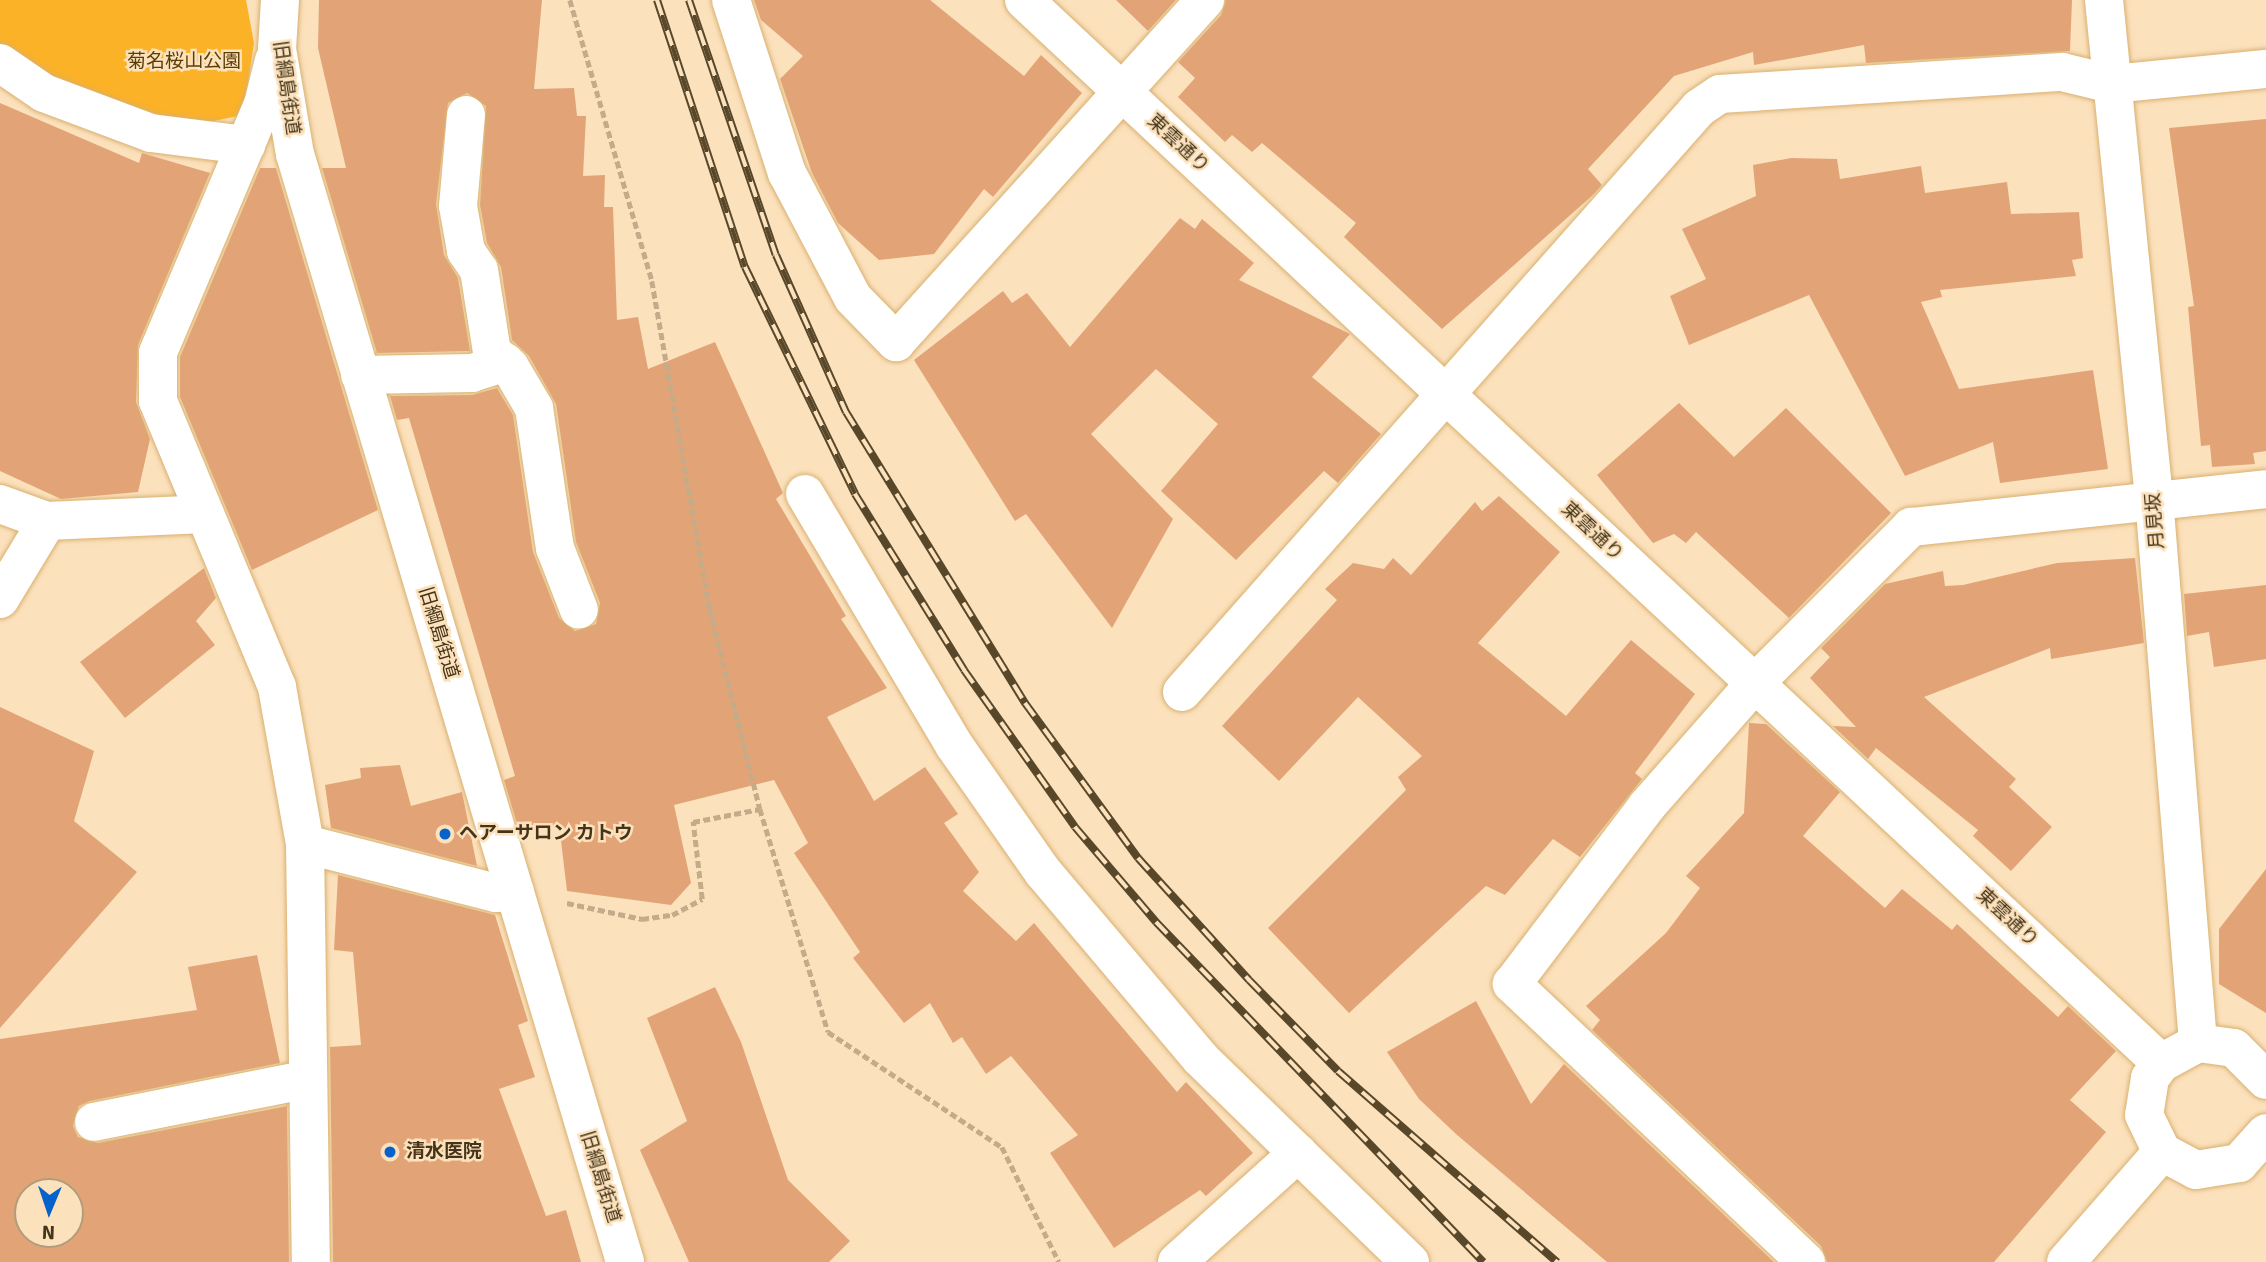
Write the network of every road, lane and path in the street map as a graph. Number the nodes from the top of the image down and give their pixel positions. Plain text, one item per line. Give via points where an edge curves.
1 (280, 0) edge
2 (570, 0) edge
3 (731, 0) edge
4 (1024, 0) edge
5 (1205, 0) edge
6 (2104, 0) edge
7 (277, 49) junction
8 (0, 63) edge
9 (2266, 69) edge
10 (2112, 84) junction
11 (1120, 90) junction
12 (466, 115) dead end
13 (246, 145) junction
14 (505, 362) junction
15 (360, 375) junction
16 (1447, 396) junction
17 (2266, 489) edge
18 (805, 494) dead end
19 (2154, 498) junction
20 (0, 504) edge
21 (205, 513) junction
22 (47, 521) junction
23 (0, 600) edge
24 (579, 610) dead end
25 (1755, 683) junction
26 (1182, 692) dead end
27 (760, 809) junction
28 (305, 844) junction
29 (515, 892) junction
30 (2198, 1043) junction
31 (2161, 1063) junction
32 (305, 1080) junction
33 (2266, 1080) edge
34 (94, 1122) dead end
35 (2263, 1148) edge
36 (2162, 1152) junction
37 (1298, 1153) junction
38 (311, 1262) edge
39 (625, 1262) edge
40 (1059, 1262) edge
41 (1177, 1262) edge
42 (1410, 1262) edge
43 (1806, 1262) edge
44 (2066, 1262) edge

1 - 7 street, 旧綱島街道
2 - 27 path via 652,281 710,610
3 - 11 street via 786,173 853,298 896,342
4 - 11 street, 東雲通り
5 - 11 street
6 - 10 street, 月見坂
7 - 13 street
7 - 15 street, 旧綱島街道 via 295,154
8 - 13 street via 44,93 151,133
9 - 10 street
10 - 16 street via 2062,72 1720,94 1699,107
10 - 19 street, 月見坂
11 - 16 street, 東雲通り
12 - 14 street via 458,206 466,251 479,270 492,352
13 - 21 street via 158,353 158,401
14 - 15 street via 472,373
14 - 24 street via 534,408 555,548
15 - 29 street, 旧綱島街道
16 - 25 street, 東雲通り
16 - 26 street
17 - 19 street
18 - 37 street via 954,745 1043,872 1200,1058
19 - 25 street via 1911,527
19 - 30 street, 月見坂
20 - 22 street
21 - 22 street
21 - 28 street via 277,687
22 - 23 street
25 - 31 street, 東雲通り
25 - 43 street via 1647,806 1512,984
27 - 29 path via 693,822 702,899 672,915 642,919
27 - 40 path via 828,1032 1003,1147
28 - 29 street via 496,893
28 - 32 street
29 - 39 street, 旧綱島街道
30 - 31 street
30 - 33 street via 2234,1048
31 - 36 street via 2150,1078 2144,1115
32 - 34 street
32 - 38 street
35 - 36 street via 2218,1170 2196,1170
36 - 44 street
37 - 41 street
37 - 42 street

